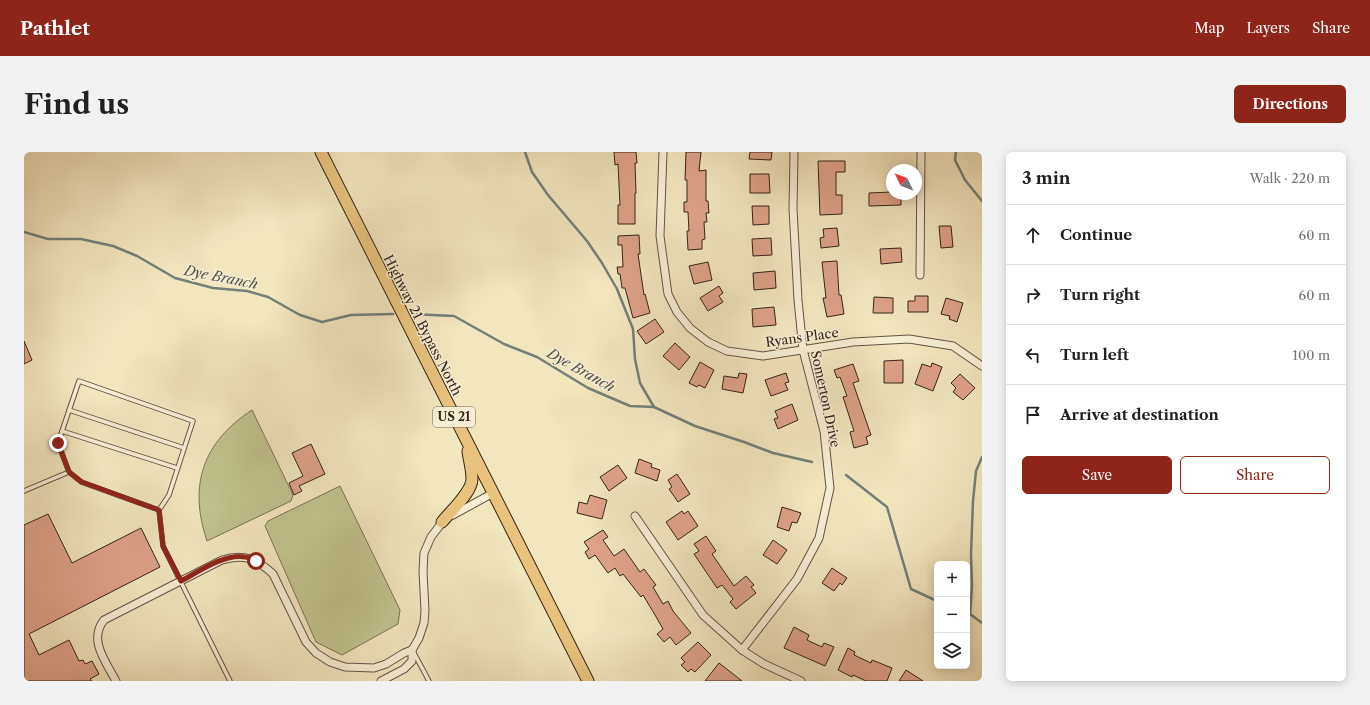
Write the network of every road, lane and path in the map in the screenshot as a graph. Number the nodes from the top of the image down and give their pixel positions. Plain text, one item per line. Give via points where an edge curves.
1 (321, 152) edge
2 (663, 152) edge
3 (794, 152) edge
4 (920, 152) edge
5 (920, 275) dead end
6 (803, 350) junction
7 (982, 366) edge
8 (69, 410) junction
9 (62, 431) junction
10 (467, 442) junction
11 (184, 448) junction
12 (177, 468) junction
13 (69, 472) junction
14 (24, 491) edge
15 (493, 493) junction
16 (159, 510) junction
17 (635, 516) dead end
18 (442, 522) junction
19 (181, 581) junction
20 (412, 650) junction
21 (742, 650) junction
22 (116, 681) edge
23 (230, 681) edge
24 (382, 681) edge
25 (429, 681) edge
26 (588, 681) edge
27 (801, 681) edge

1 - 10 main road, Highway 21 Bypass North / US 21
2 - 6 street, Ryans Place via 660,236 668,294 677,312 690,328 708,342 727,351 763,356
3 - 6 street, Somerton Drive via 793,209
4 - 5 street
6 - 7 street, Ryans Place via 853,342 909,339 952,346
6 - 21 street, Somerton Drive via 824,431 830,488 819,538 797,579
8 - 9 lane
8 - 11 lane
8 - 11 lane via 79,381 193,421
9 - 12 lane
9 - 13 lane via 58,443
10 - 15 main road, Highway 21 Bypass North / US 21
10 - 18 main road via 472,480 468,491
11 - 12 lane
12 - 16 lane via 169,495
13 - 14 lane
13 - 16 lane via 82,482
15 - 18 street
15 - 26 main road, Highway 21 Bypass North / US 21
16 - 19 lane via 163,546
17 - 21 street via 702,615
18 - 20 street via 431,537 424,554 424,623
19 - 20 street via 222,560 245,557 265,566 273,574 306,642 316,653 330,662 345,667 374,668
19 - 22 street via 104,620 98,627 98,646
19 - 23 lane
20 - 24 street via 412,661 404,670
20 - 25 lane
21 - 27 street via 764,664

